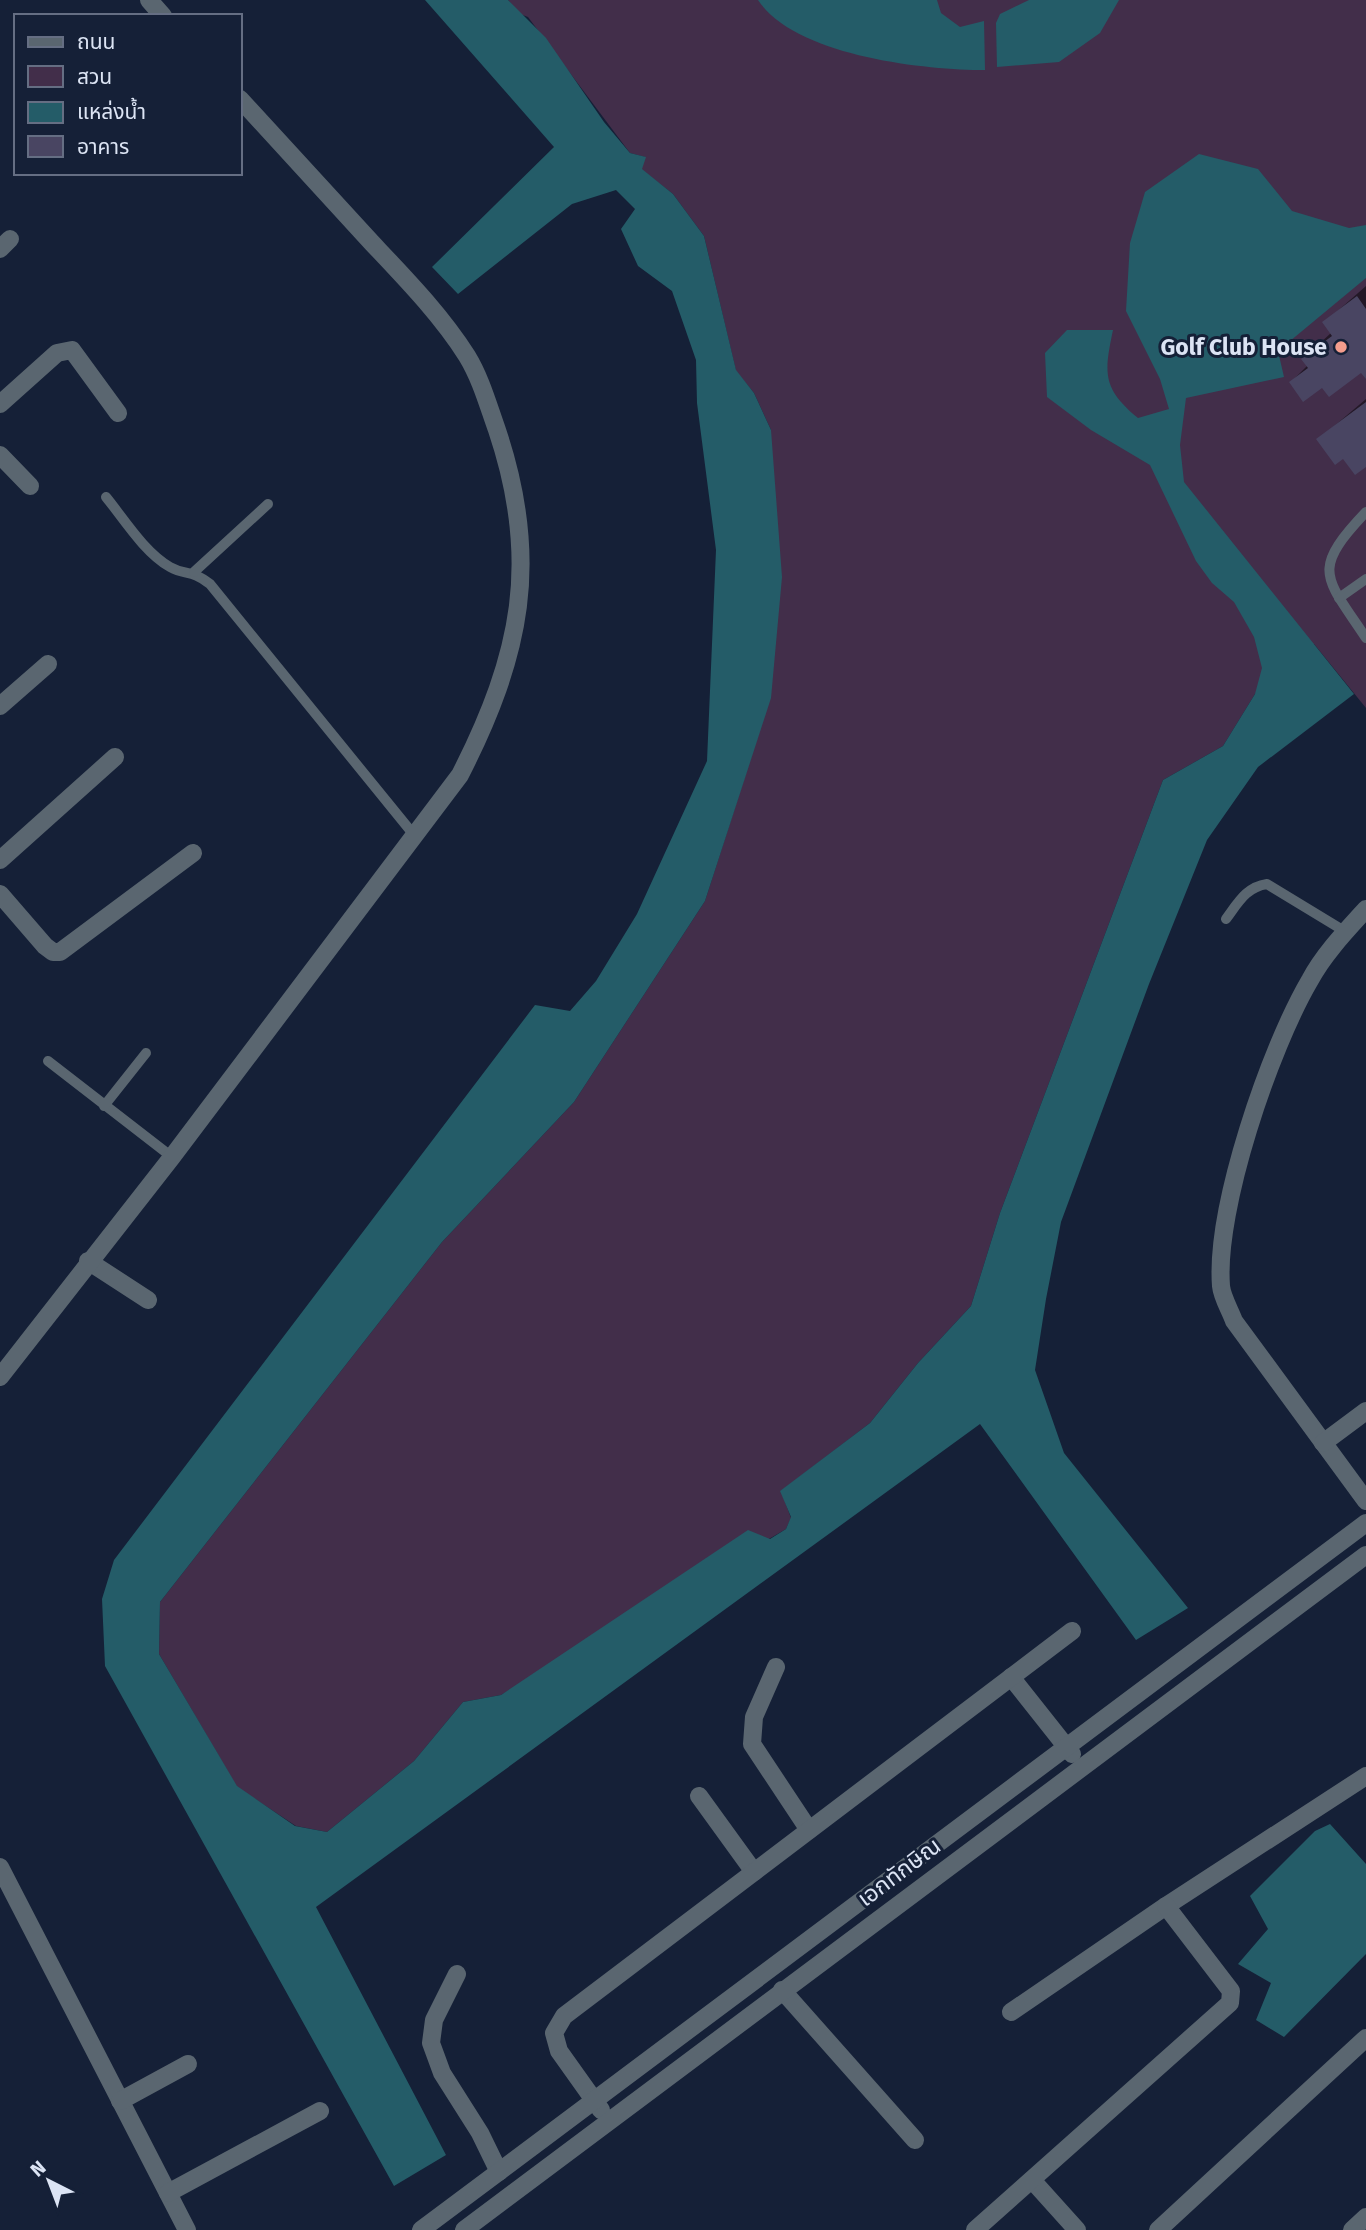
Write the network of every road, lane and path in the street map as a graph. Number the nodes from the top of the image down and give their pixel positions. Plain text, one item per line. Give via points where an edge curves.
1 (149, 0) edge
2 (161, 14) edge
3 (242, 101) edge
4 (0, 404) edge
5 (118, 413) dead end
6 (0, 455) edge
7 (30, 486) dead end
8 (106, 497) dead end
9 (268, 504) dead end
10 (1366, 512) edge
11 (194, 572) junction
12 (1366, 579) edge
13 (1339, 598) junction
14 (1366, 638) edge
15 (48, 664) dead end
16 (0, 706) edge
17 (116, 757) dead end
18 (414, 835) junction
19 (193, 853) dead end
20 (0, 860) edge
21 (0, 894) edge
22 (1366, 909) edge
23 (1226, 919) dead end
24 (1346, 932) junction
25 (146, 1054) dead end
26 (48, 1061) dead end
27 (104, 1106) junction
28 (172, 1157) junction
29 (88, 1261) junction
30 (148, 1300) dead end
31 (0, 1377) edge
32 (1366, 1410) edge
33 (1323, 1443) junction
34 (1366, 1501) edge
35 (1366, 1523) edge
36 (1366, 1555) edge
37 (1072, 1631) dead end
38 (776, 1667) dead end
39 (1011, 1677) junction
40 (1066, 1746) junction
41 (1082, 1766) junction
42 (1366, 1776) edge
43 (699, 1796) dead end
44 (810, 1830) junction
45 (0, 1867) edge
46 (754, 1872) junction
47 (1166, 1906) junction
48 (457, 1974) dead end
49 (782, 1990) junction
50 (1011, 2011) dead end
51 (1366, 2038) edge
52 (188, 2064) dead end
53 (120, 2101) junction
54 (594, 2102) junction
55 (320, 2111) dead end
56 (609, 2120) junction
57 (915, 2140) dead end
58 (499, 2172) junction
59 (1032, 2179) junction
60 (168, 2193) junction
61 (1366, 2217) edge
62 (187, 2230) edge
63 (421, 2230) edge
64 (464, 2230) edge
65 (975, 2230) edge
66 (1077, 2230) edge
67 (1158, 2230) edge
68 (1352, 2230) edge

1 - 2 street
3 - 18 street via 424,299 468,358 480,381 517,498 521,589 505,667 488,719 460,775
4 - 5 street via 57,354 72,350
6 - 7 street
8 - 11 lane via 156,556 179,571
9 - 11 lane
10 - 13 lane via 1331,555 1329,577
11 - 18 lane via 209,584
12 - 13 lane
13 - 14 lane
15 - 16 street
17 - 20 street
18 - 28 street
19 - 21 street via 60,952 45,946
22 - 24 street
23 - 24 lane via 1245,894 1267,884
24 - 33 street via 1310,980 1258,1100 1220,1257 1221,1290 1234,1321
25 - 27 lane
26 - 27 lane
27 - 28 lane
28 - 29 street
29 - 30 street
29 - 31 street
32 - 33 street
33 - 34 street
35 - 40 street
36 - 41 street, เอกทักษิณ
37 - 39 street
38 - 44 street via 754,1717 752,1744
39 - 40 street
39 - 44 street
40 - 41 street
40 - 54 street
41 - 49 street, เอกทักษิณ
42 - 47 street
43 - 46 street
44 - 46 street
45 - 53 street
46 - 54 street via 564,2016 554,2034 559,2051
47 - 50 street
47 - 59 street via 1230,1991 1230,2003
48 - 58 street via 434,2020 431,2043 442,2073
49 - 56 street, เอกทักษิณ
49 - 57 street
51 - 67 street
52 - 53 street
53 - 60 street
54 - 56 street
54 - 58 street
55 - 60 street
56 - 64 street, เอกทักษิณ
58 - 63 street
59 - 65 street
59 - 66 street
60 - 62 street
61 - 68 street

